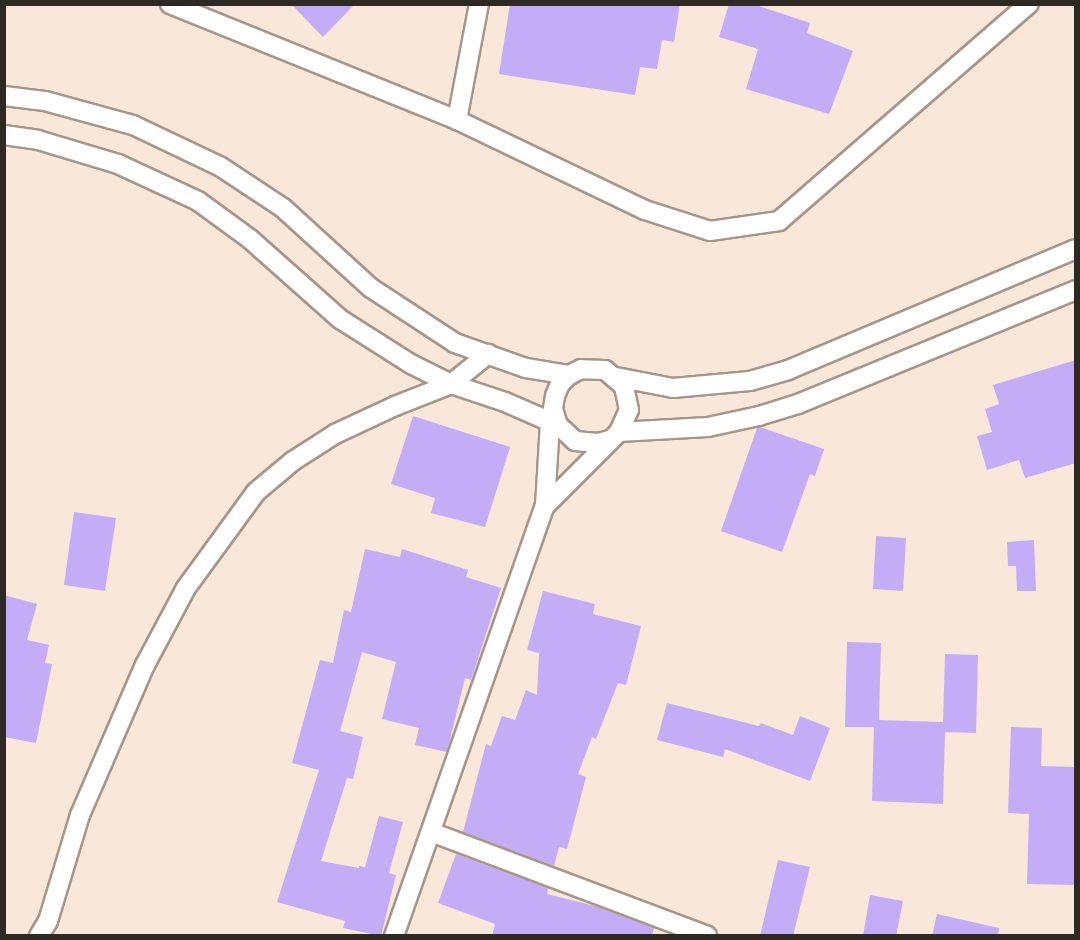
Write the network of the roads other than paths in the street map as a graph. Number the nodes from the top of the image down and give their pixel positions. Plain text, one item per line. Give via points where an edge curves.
1 (170, 4) edge
2 (479, 4) edge
3 (1029, 4) edge
4 (4, 96) edge
5 (456, 120) junction
6 (4, 135) edge
7 (1076, 249) edge
8 (1076, 290) edge
9 (488, 354) junction
10 (569, 375) junction
11 (616, 377) junction
12 (451, 384) junction
13 (554, 418) junction
14 (614, 436) junction
15 (545, 506) junction
16 (430, 832) junction
17 (39, 936) edge
18 (394, 936) edge
19 (707, 936) edge

1 - 5 street
2 - 5 street
3 - 5 street via 779,221 710,231 645,210
4 - 9 street via 45,100 133,125 220,167 283,208 371,288 455,343
6 - 12 street via 38,140 118,164 198,201 250,239 340,319
7 - 11 street via 788,370 750,381 673,388
8 - 14 street via 779,410 708,427
9 - 10 street via 526,368
9 - 12 street
10 - 11 street via 593,368
10 - 13 street via 557,390
11 - 14 street via 624,386 629,410
12 - 13 street
12 - 17 street via 335,434 293,461 256,492 186,588 145,665 80,815 48,921
13 - 14 street via 575,441 598,443
13 - 15 street
14 - 15 street
15 - 16 street
16 - 18 street
16 - 19 street

